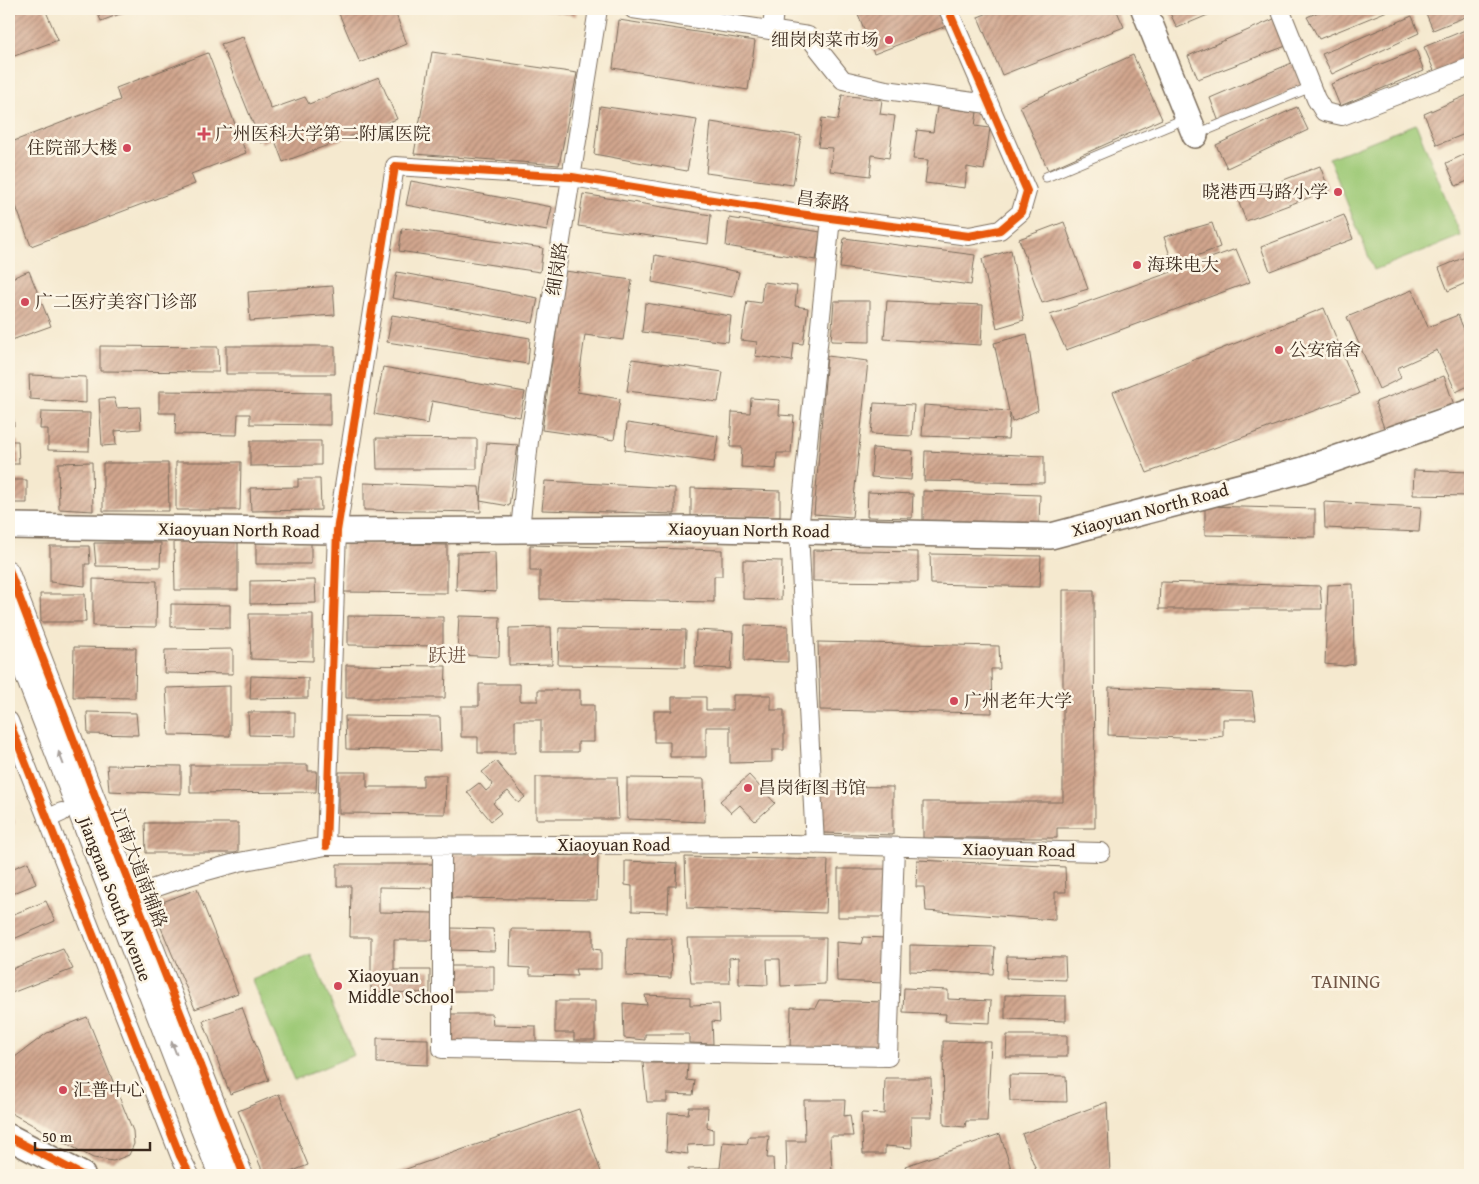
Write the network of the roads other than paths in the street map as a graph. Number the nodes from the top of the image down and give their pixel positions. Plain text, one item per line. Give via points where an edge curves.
1 (598, 9) edge
2 (633, 9) edge
3 (774, 9) edge
4 (948, 9) edge
5 (1144, 9) edge
6 (1280, 9) edge
7 (772, 30) junction
8 (1470, 67) edge
9 (1312, 87) junction
10 (988, 104) junction
11 (1191, 126) junction
12 (572, 177) junction
13 (1046, 177) dead end
14 (831, 218) junction
15 (1470, 412) edge
16 (9, 526) edge
17 (520, 530) junction
18 (337, 531) junction
19 (799, 531) junction
20 (9, 570) edge
21 (9, 622) edge
22 (9, 677) edge
23 (9, 721) edge
24 (70, 808) junction
25 (815, 845) junction
26 (326, 846) junction
27 (442, 846) junction
28 (895, 847) junction
29 (1101, 852) dead end
30 (134, 895) junction
31 (150, 1010) junction
32 (9, 1137) edge
33 (82, 1175) edge
34 (190, 1175) edge
35 (206, 1175) edge
36 (223, 1175) edge
37 (244, 1175) edge

1 - 12 street, 细岗路
2 - 7 street
3 - 7 street
4 - 10 street, 昌泰路
5 - 11 street
6 - 9 street
7 - 10 street via 808,36 843,80 886,90
8 - 9 street via 1342,116 1324,112
9 - 11 lane
10 - 14 street, 昌泰路 via 1027,191 1021,212 1000,230 969,236
11 - 13 lane
12 - 14 street, 昌泰路
12 - 17 street, 细岗路 via 529,441
12 - 18 street, 昌泰路 via 395,166
14 - 19 street
15 - 19 street, Xiaoyuan North Road via 1303,470 1051,536
16 - 18 street, Xiaoyuan North Road
17 - 18 street, Xiaoyuan North Road
17 - 19 street, Xiaoyuan North Road
18 - 26 street
19 - 25 street
20 - 24 street, 江南大道南辅路
24 -> 21 main road, Jiangnan South Avenue
22 - 24 main road, Jiangnan South Avenue
23 - 24 street, 江南大道南辅路
24 - 30 street, 江南大道南辅路
24 - 31 main road, Jiangnan South Avenue
25 - 27 street, Xiaoyuan Road
25 - 28 street, Xiaoyuan Road
26 - 27 street, Xiaoyuan Road
26 - 30 street, Xiaoyuan Road via 239,862
27 - 28 street via 442,1049 888,1057
28 - 29 street, Xiaoyuan Road
30 - 31 street, 江南大道南辅路
31 - 34 street, 江南大道南辅路 via 180,1156
31 - 35 main road, Jiangnan South Avenue
36 -> 31 main road, Jiangnan South Avenue
31 - 37 street, 江南大道南辅路
32 - 33 street

